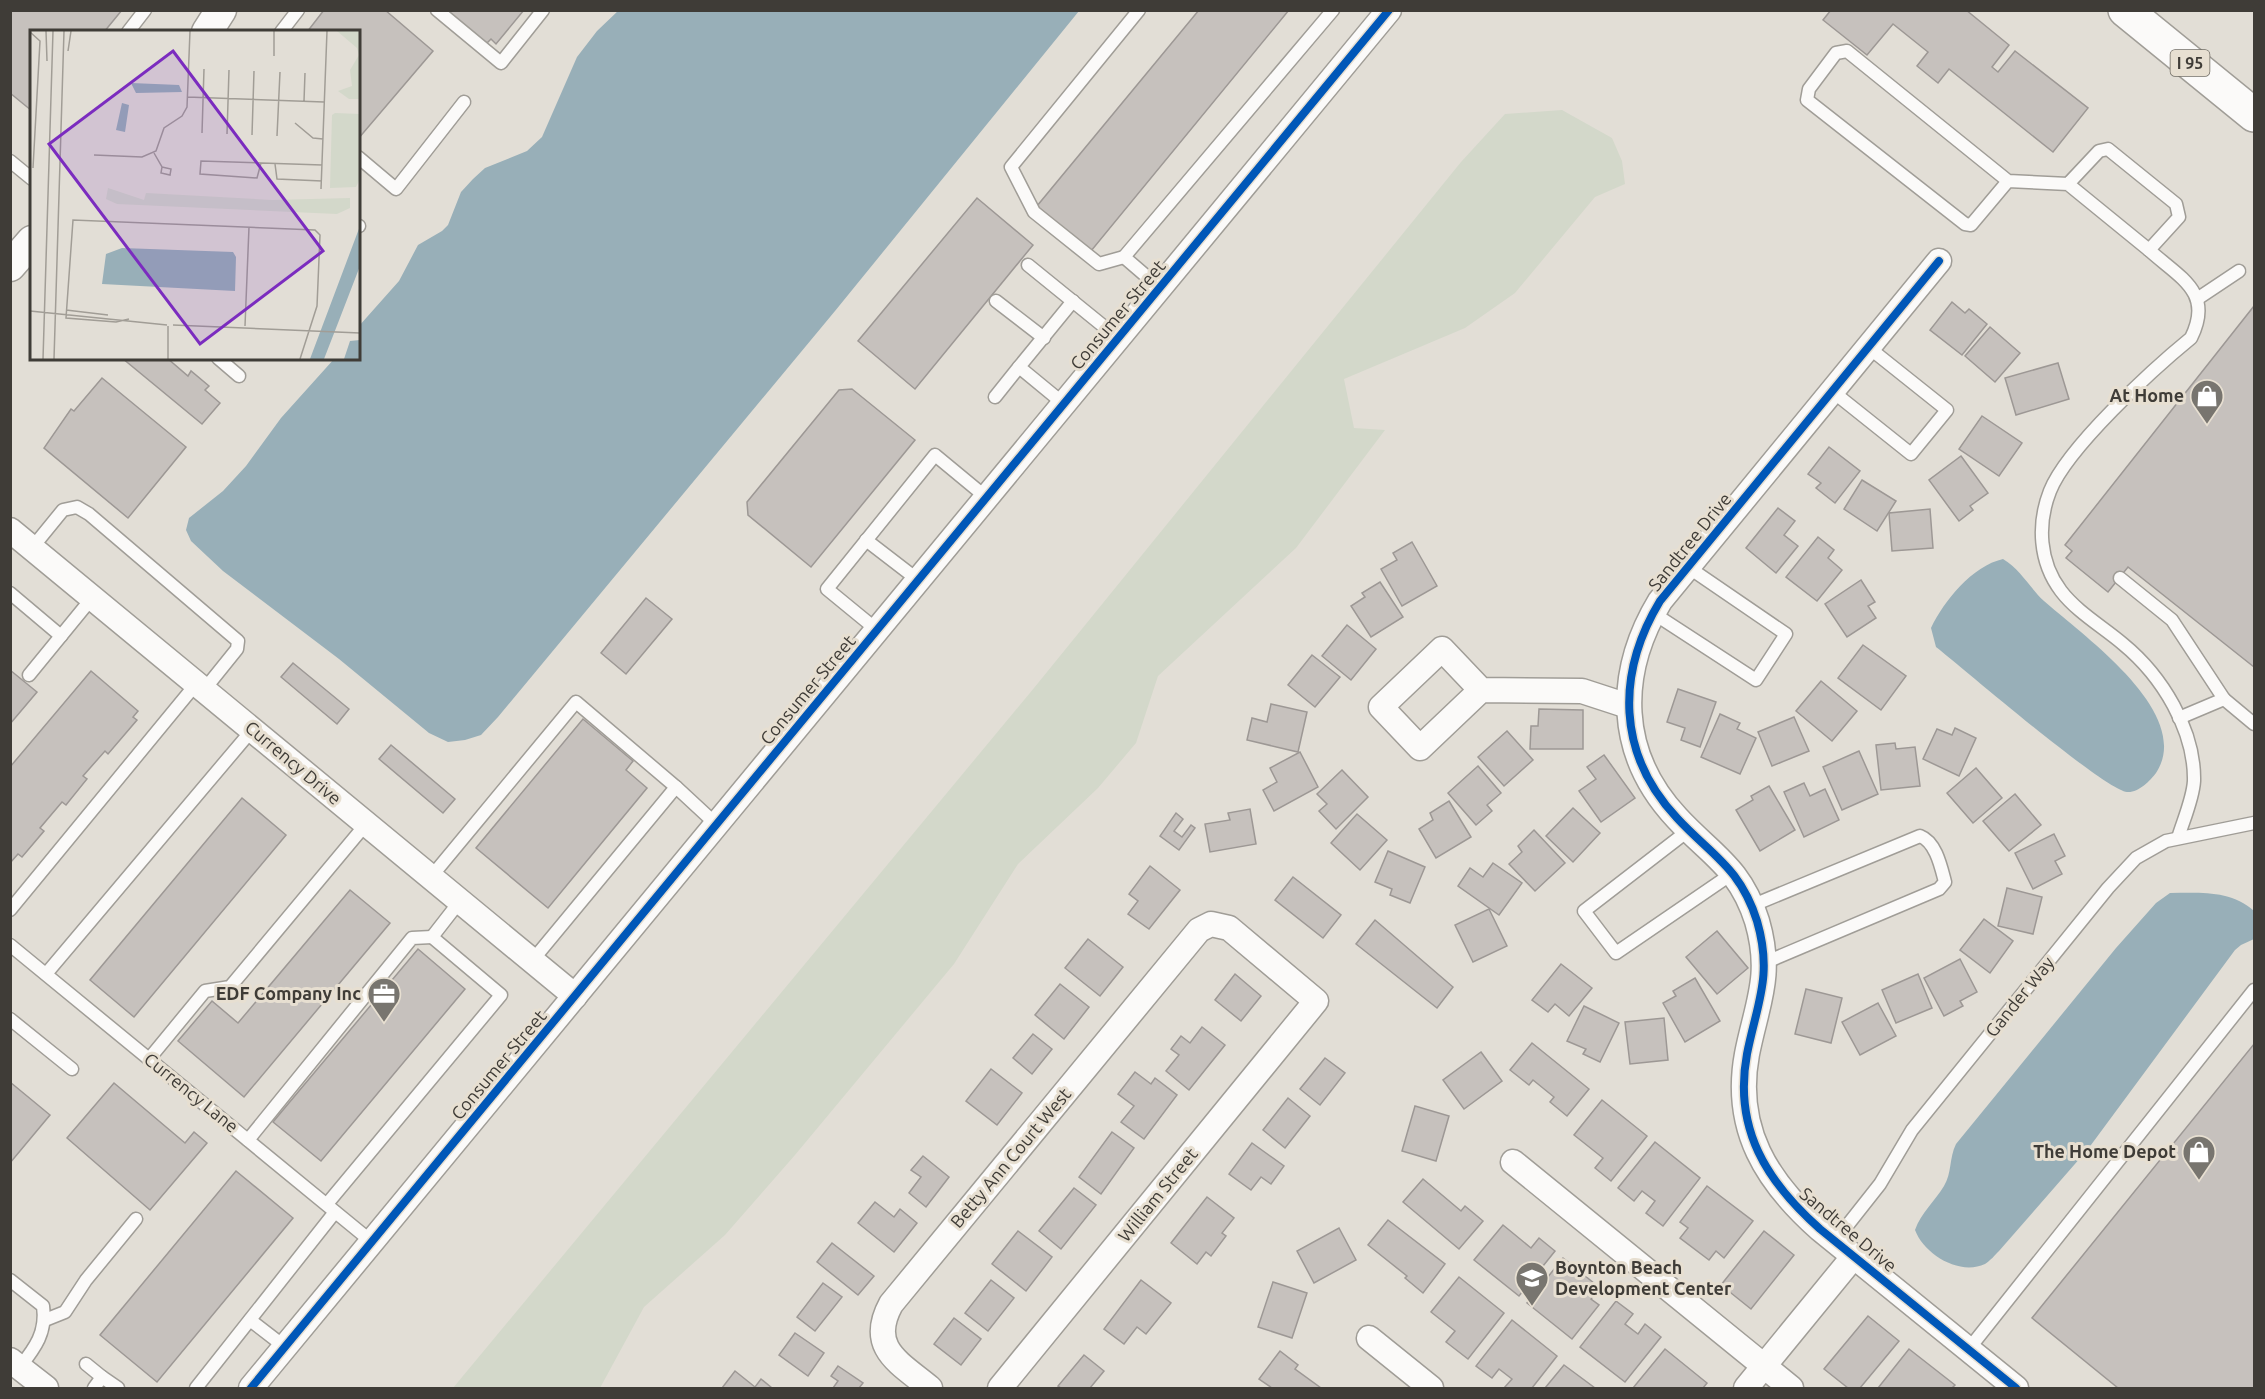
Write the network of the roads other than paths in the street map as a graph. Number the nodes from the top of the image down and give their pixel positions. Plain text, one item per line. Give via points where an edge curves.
1 (145, 10) edge
2 (298, 10) edge
3 (437, 10) edge
4 (543, 10) edge
5 (1139, 10) edge
6 (1333, 10) edge
7 (2125, 10) edge
8 (1384, 12) edge
9 (130, 30) edge
10 (283, 30) edge
11 (464, 102) dead end
12 (2254, 115) edge
13 (360, 159) edge
14 (10, 161) edge
15 (30, 177) edge
16 (2008, 181) junction
17 (2068, 184) junction
18 (30, 243) edge
19 (2149, 250) junction
20 (1124, 257) junction
21 (1939, 261) dead end
22 (1028, 265) dead end
23 (10, 266) edge
24 (2240, 271) dead end
25 (1160, 288) junction
26 (2197, 298) junction
27 (996, 301) dead end
28 (1073, 301) junction
29 (1044, 338) junction
30 (1118, 338) junction
31 (1868, 347) junction
32 (220, 360) edge
33 (1019, 367) junction
34 (239, 376) dead end
35 (1832, 391) junction
36 (995, 397) dead end
37 (1064, 404) junction
38 (987, 498) junction
39 (17, 539) edge
40 (866, 540) junction
41 (1688, 567) junction
42 (2120, 578) dead end
43 (918, 580) junction
44 (10, 593) edge
45 (92, 598) junction
46 (1653, 613) junction
47 (877, 630) junction
48 (62, 636) junction
49 (28, 675) dead end
50 (200, 687) junction
51 (1481, 690) dead end
52 (2224, 699) junction
53 (1628, 706) junction
54 (2179, 718) junction
55 (2254, 724) edge
56 (252, 730) junction
57 (676, 787) junction
58 (2254, 823) edge
59 (366, 824) junction
60 (717, 825) junction
61 (1689, 830) junction
62 (2178, 838) junction
63 (1734, 873) junction
64 (431, 877) junction
65 (460, 901) junction
66 (1751, 906) junction
67 (10, 910) edge
68 (432, 937) junction
69 (10, 945) edge
70 (532, 961) junction
71 (1764, 963) junction
72 (46, 974) junction
73 (2254, 990) edge
74 (575, 996) junction
75 (1316, 1001) joint
76 (10, 1018) edge
77 (150, 1059) junction
78 (72, 1069) dead end
79 (248, 1140) junction
80 (1514, 1162) dead end
81 (331, 1208) junction
82 (136, 1219) dead end
83 (1835, 1241) junction
84 (372, 1242) junction
85 (1854, 1256) junction
86 (10, 1280) edge
87 (45, 1320) junction
88 (250, 1320) junction
89 (1369, 1338) dead end
90 (285, 1347) junction
91 (1968, 1350) junction
92 (15, 1363) edge
93 (86, 1364) dead end
94 (1764, 1366) junction
95 (102, 1377) junction
96 (46, 1389) edge
97 (94, 1389) edge
98 (118, 1389) edge
99 (196, 1389) edge
100 (251, 1389) edge
101 (930, 1389) edge
102 (1000, 1389) edge
103 (1431, 1389) edge
104 (1746, 1389) edge
105 (1791, 1389) edge
106 (2016, 1389) edge

1 - 9 lane
2 - 10 lane
3 - 4 lane via 501,63
5 - 20 lane via 1011,167 1034,212 1099,264
6 - 20 lane
7 - 12 highway, I 95
8 - 25 street, Consumer Street
11 - 13 lane via 396,189
14 - 15 lane
16 - 16 lane via 1847,51 1836,53 1809,89 1807,100 1965,224 1971,225
16 - 17 lane
17 - 19 lane
17 - 19 lane via 2099,151 2108,149 2168,197 2176,204 2179,217
18 - 23 street
19 - 26 lane via 2195,290
20 - 25 lane
21 - 31 street, Sandtree Drive
22 - 28 lane
24 - 26 lane
25 - 30 street, Consumer Street
26 - 54 lane via 2199,321 2191,338 2070,459 2050,490 2042,518 2042,549 2061,591 2150,670 2175,705
27 - 29 lane
28 - 29 lane
28 - 30 lane
29 - 33 lane
30 - 37 street, Consumer Street
31 - 35 street, Sandtree Drive
31 - 35 lane via 1947,410 1911,454
32 - 34 lane
33 - 36 lane
33 - 37 lane
35 - 41 street, Sandtree Drive
37 - 38 street, Consumer Street
38 - 40 lane via 935,455
38 - 43 street, Consumer Street
39 - 45 street, Currency Drive
39 - 50 lane via 63,510 77,507 89,514 238,641 237,649
40 - 43 lane
40 - 47 lane via 827,589
41 - 46 street, Sandtree Drive
41 - 46 lane via 1786,634 1756,680
42 - 52 lane via 2172,620
43 - 47 street, Consumer Street
44 - 48 lane
45 - 48 lane
45 - 50 street, Currency Drive
46 - 53 street, Sandtree Drive via 1635,651
47 - 60 street, Consumer Street
48 - 49 lane
50 - 56 street, Currency Drive
50 - 67 lane
51 - 53 street via 1582,691
52 - 54 lane
52 - 55 lane
53 - 61 street, Sandtree Drive via 1640,761 1652,786
54 - 62 lane via 2194,782
56 - 59 street, Currency Drive
56 - 72 lane
57 - 60 lane
57 - 64 lane via 576,702
57 - 70 lane
58 - 62 lane, Gander Way
59 - 64 street, Currency Drive
59 - 77 lane via 230,987 205,991
60 - 74 street, Consumer Street
61 - 63 street, Sandtree Drive
61 - 63 lane via 1584,911 1616,953
62 - 83 lane, Gander Way via 2136,858 2108,888 1912,1130 1880,1184
63 - 66 street, Sandtree Drive
64 - 65 street, Currency Drive
65 - 68 lane
65 - 70 street, Currency Drive
66 - 71 street, Sandtree Drive
66 - 71 lane via 1920,836 1937,856 1945,882 1939,889
68 - 79 lane via 412,938
68 - 81 lane via 501,995
69 - 72 lane, Currency Lane
70 - 74 street, Currency Drive
71 - 83 street, Sandtree Drive via 1761,1003 1744,1082 1748,1124 1766,1170 1782,1193
72 - 77 lane, Currency Lane
73 - 91 lane
74 - 84 street, Consumer Street
75 - 101 street, Betty Ann Court West via 1229,928 1211,924 1199,930 891,1304 884,1317 884,1344 891,1356
75 - 102 street, William Street
76 - 78 lane
77 - 79 lane, Currency Lane
79 - 81 lane, Currency Lane
80 - 94 street
81 - 84 lane, Currency Lane
81 - 88 lane
82 - 87 lane via 86,1280 66,1312
83 - 85 street, Sandtree Drive
84 - 90 street, Consumer Street
85 - 91 street, Sandtree Drive
85 - 94 street
86 - 87 lane via 43,1306
87 - 92 lane via 36,1347
88 - 90 lane
88 - 99 lane
89 - 103 street
90 - 100 street, Consumer Street
91 - 106 street, Sandtree Drive
92 - 96 street
93 - 95 lane
94 - 104 street
94 - 105 street
95 - 97 lane
95 - 98 lane

